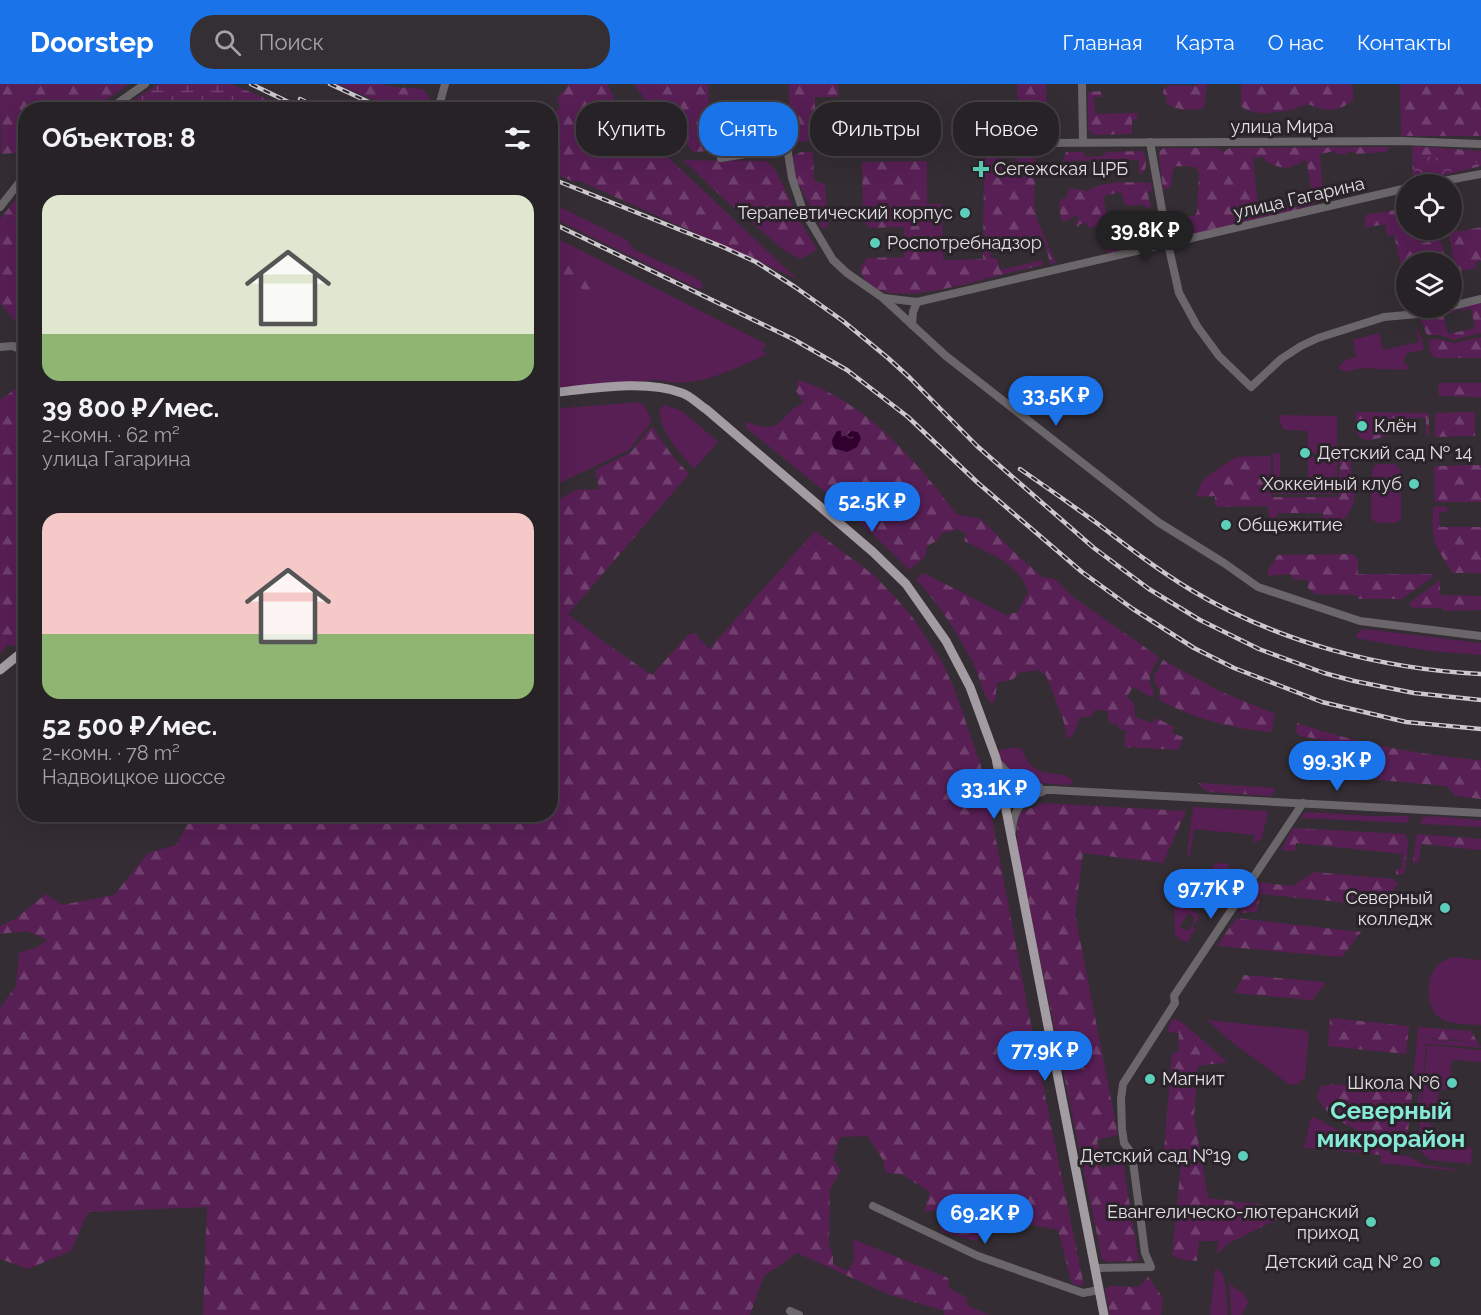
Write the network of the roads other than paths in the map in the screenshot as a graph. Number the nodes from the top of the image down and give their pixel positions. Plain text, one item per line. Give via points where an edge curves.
1 (145, 84) edge
2 (445, 84) edge
3 (1082, 84) edge
4 (119, 102) edge
5 (440, 102) edge
6 (1083, 142) junction
7 (1150, 142) junction
8 (1059, 143) edge
9 (1481, 144) edge
10 (721, 158) dead end
11 (1481, 174) edge
12 (1462, 178) edge
13 (18, 184) edge
14 (1396, 191) edge
15 (0, 207) edge
16 (1168, 244) junction
17 (883, 298) junction
18 (1481, 299) edge
19 (917, 302) junction
20 (1462, 304) edge
21 (1396, 316) edge
22 (912, 325) junction
23 (0, 347) edge
24 (18, 348) edge
25 (558, 392) edge
26 (1481, 636) edge
27 (18, 655) edge
28 (0, 670) edge
29 (996, 758) junction
30 (1002, 790) junction
31 (1052, 790) junction
32 (1303, 803) junction
33 (1481, 813) edge
34 (1012, 844) junction
35 (873, 1206) dead end
36 (1095, 1268) junction
37 (1099, 1290) junction
38 (790, 1311) dead end
39 (799, 1315) edge
40 (1104, 1315) edge

1 - 4 street
2 - 5 street
3 - 6 street
6 - 7 street, улица Мира
6 - 8 street, улица Мира
7 - 9 street, улица Мира
7 - 16 street
10 - 17 street via 787,147 798,198 819,238 833,260
11 - 12 street
13 - 15 street
14 - 16 street, улица Гагарина
16 - 19 street, улица Гагарина
16 - 21 street via 1179,293 1197,326 1219,356 1251,387 1301,346
17 - 19 street, улица Гагарина
17 - 22 street
18 - 20 street
19 - 22 street
22 - 26 street via 1158,522 1258,587 1360,621
23 - 24 street
25 - 29 main road via 662,387 684,394 706,409 906,584 946,640 970,687
27 - 28 main road
29 - 30 main road
29 - 31 street via 1016,780
30 - 31 street
30 - 34 main road
31 - 32 street
31 - 34 street via 1021,803 1012,821
32 - 33 street
32 - 36 street via 1174,996 1175,1003 1124,1084 1124,1143 1132,1154 1145,1253 1151,1267
34 - 36 main road
35 - 37 street via 978,1256 1083,1293
36 - 37 main road
37 - 40 main road
38 - 39 street

